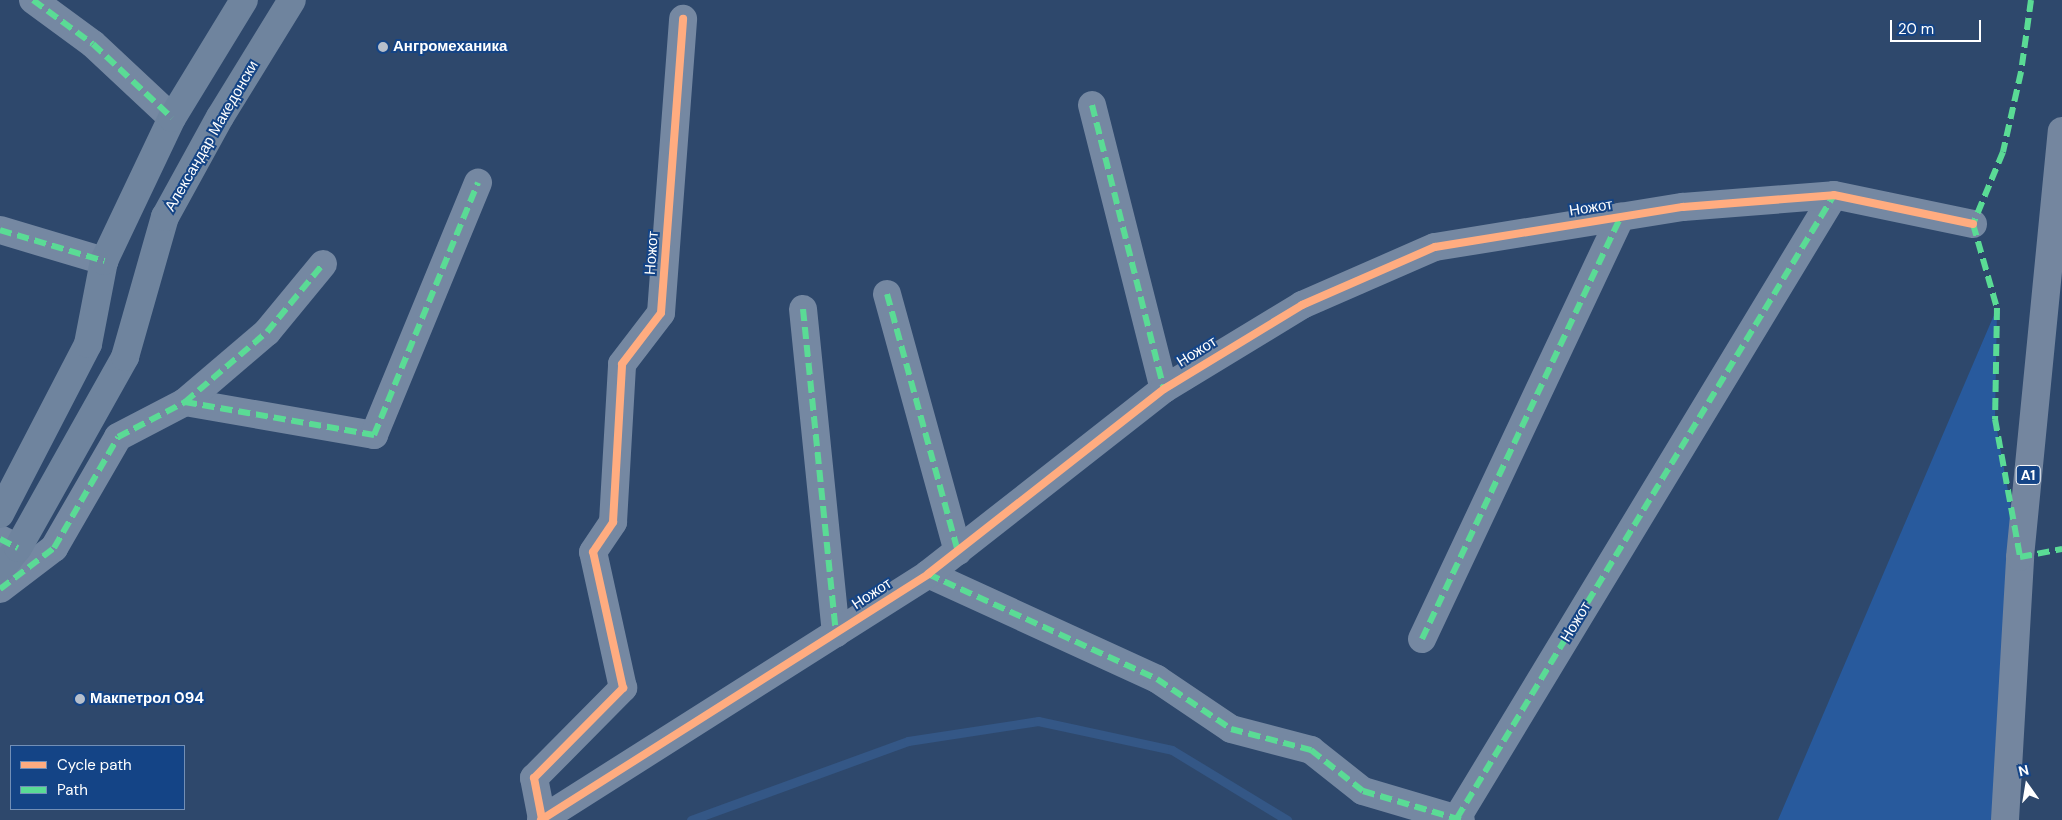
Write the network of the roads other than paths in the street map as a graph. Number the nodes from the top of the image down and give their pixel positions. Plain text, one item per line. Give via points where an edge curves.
1 (33, 0) edge
2 (244, 0) edge
3 (292, 0) edge
4 (683, 20) dead end
5 (1092, 105) dead end
6 (172, 118) junction
7 (2062, 131) edge
8 (478, 182) dead end
9 (1834, 195) junction
10 (1621, 217) junction
11 (1973, 224) dead end
12 (0, 230) edge
13 (104, 262) junction
14 (323, 264) dead end
15 (887, 294) dead end
16 (803, 309) dead end
17 (1164, 389) junction
18 (184, 402) junction
19 (0, 514) edge
20 (9, 544) edge
21 (958, 551) junction
22 (0, 570) edge
23 (928, 574) junction
24 (0, 589) edge
25 (836, 633) junction
26 (1422, 640) dead end
27 (1459, 819) edge
28 (542, 820) edge
29 (2005, 820) edge

1 - 6 street via 93,44
2 - 6 street
3 - 20 street, Александар Македонски via 220,117 165,217 125,357
4 - 28 street, Ножот via 661,313 622,364 613,522 593,552 623,688 534,778
5 - 17 street, Ножот
6 - 13 street
7 - 29 main road, A1 via 2020,557
8 - 18 street via 374,435
9 - 10 street, Ножот via 1683,207
9 - 11 street, Ножот
9 - 27 street, Ножот
10 - 17 street, Ножот via 1435,247 1302,304
10 - 26 street, Ножот
12 - 13 street
13 - 19 street via 88,344
14 - 18 street via 267,332
15 - 21 street
16 - 25 street, Ножот
17 - 21 street, Ножот
18 - 24 street via 118,437 54,548
20 - 22 street, Александар Македонски
21 - 23 street, Ножот
23 - 25 street, Ножот
23 - 27 street, Ножот via 1157,679 1231,729 1311,750 1363,791
25 - 28 street, Ножот

